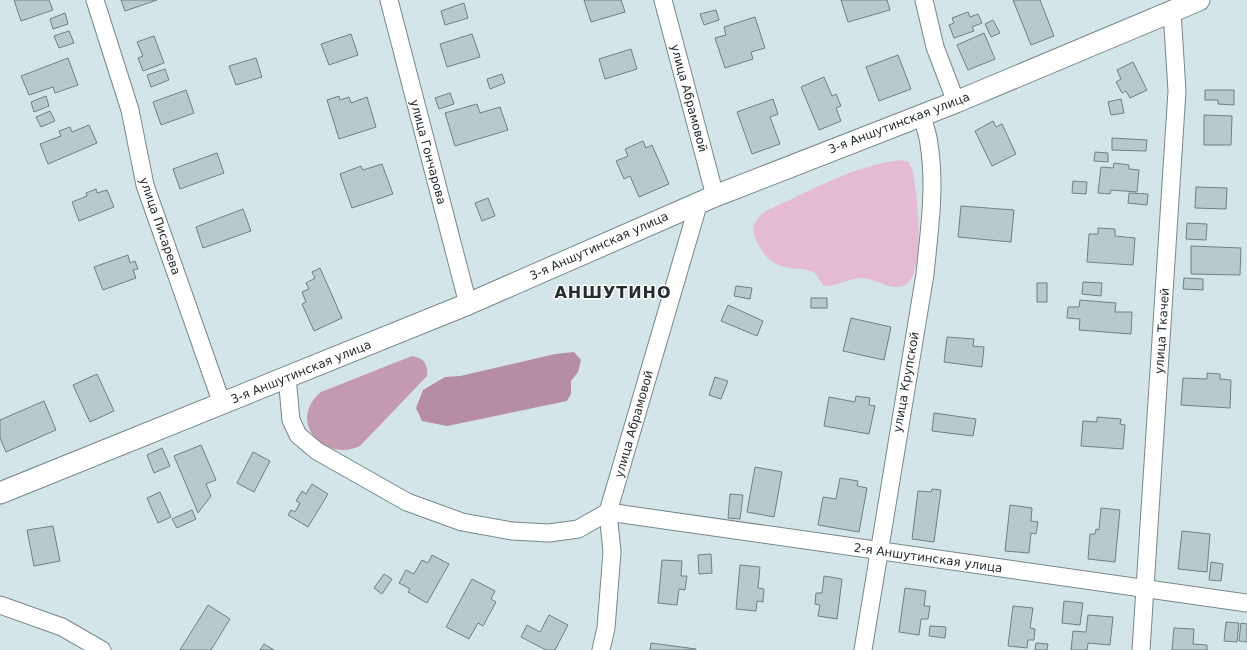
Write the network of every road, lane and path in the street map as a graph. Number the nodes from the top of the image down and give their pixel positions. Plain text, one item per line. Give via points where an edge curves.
1 (95, 0) edge
2 (389, 0) edge
3 (663, 0) edge
4 (924, 0) edge
5 (1199, 0) edge
6 (1172, 11) junction
7 (956, 102) junction
8 (921, 114) junction
9 (707, 199) junction
10 (468, 304) junction
11 (287, 377) junction
12 (222, 404) junction
13 (0, 493) edge
14 (608, 512) junction
15 (878, 552) junction
16 (1146, 588) junction
17 (1247, 603) edge
18 (0, 605) edge
19 (102, 650) edge
20 (601, 650) edge
21 (863, 650) edge
22 (1141, 650) edge

1 - 12 street, улица Писарева via 130,110 145,185
2 - 10 street, улица Гончарова
3 - 9 street, улица Абрамовой
4 - 7 street via 935,47
5 - 6 street, 3-я Аншутинская улица
6 - 7 street, 3-я Аншутинская улица
6 - 16 street, улица Ткачей via 1177,91
7 - 8 street, 3-я Аншутинская улица
8 - 9 street, 3-я Аншутинская улица
8 - 15 street, улица Крупской via 929,144 929,238
9 - 10 street, 3-я Аншутинская улица
9 - 14 street, улица Абрамовой
10 - 11 street, 3-я Аншутинская улица
11 - 12 street, 3-я Аншутинская улица
11 - 14 street via 291,420 298,435 317,451 407,502 462,522 512,531 549,533 578,530
12 - 13 street, 3-я Аншутинская улица
14 - 15 street, 2-я Аншутинская улица
14 - 20 street, улица Абрамовой via 612,552 606,628
15 - 16 street, 2-я Аншутинская улица
15 - 21 street, улица Крупской
16 - 17 street, 2-я Аншутинская улица
16 - 22 street, улица Ткачей
18 - 19 street via 62,627

